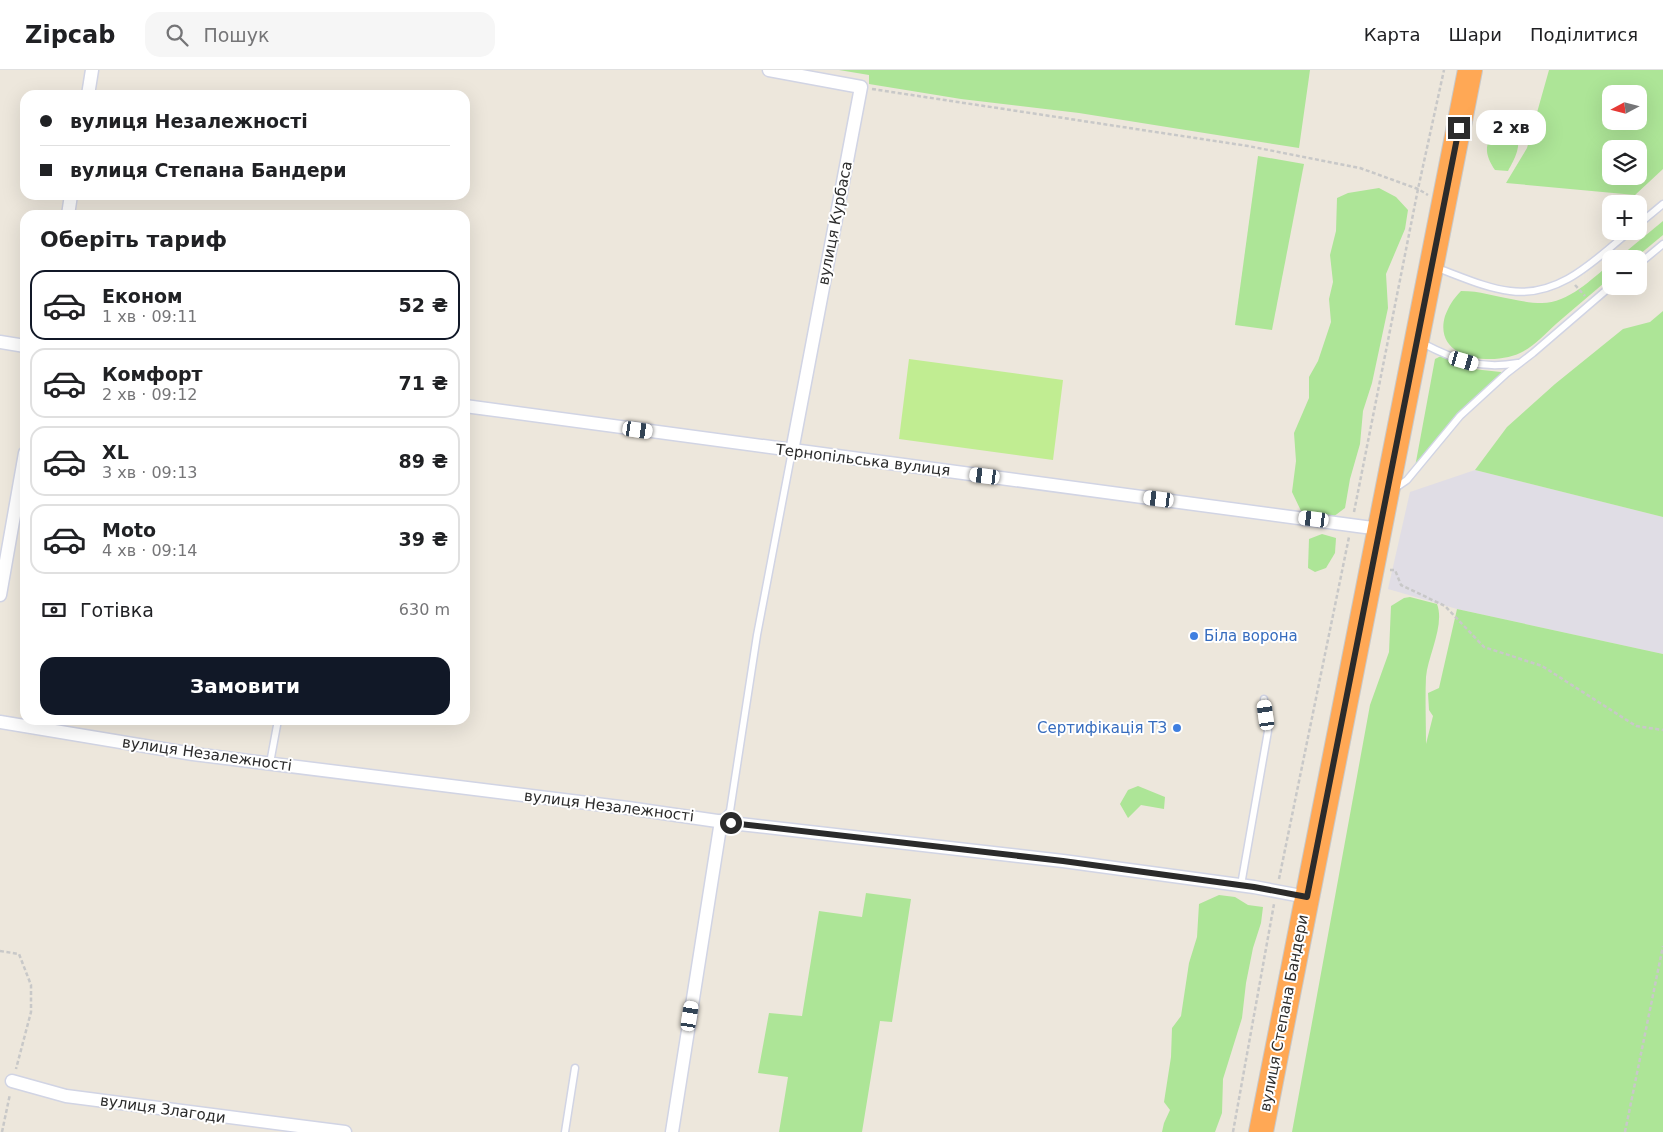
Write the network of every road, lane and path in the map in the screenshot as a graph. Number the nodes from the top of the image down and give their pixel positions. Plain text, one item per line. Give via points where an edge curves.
1 (92, 70) edge
2 (770, 70) edge
3 (1444, 70) edge
4 (1470, 70) edge
5 (861, 87) junction
6 (89, 90) edge
7 (1418, 189) junction
8 (1663, 204) edge
9 (1444, 205) junction
10 (1647, 217) edge
11 (1619, 240) edge
12 (1663, 244) edge
13 (1647, 257) edge
14 (1432, 266) junction
15 (1569, 279) junction
16 (1602, 294) edge
17 (1591, 302) junction
18 (1417, 340) junction
19 (0, 342) edge
20 (20, 345) edge
21 (1521, 362) junction
22 (470, 407) edge
23 (792, 451) junction
24 (20, 481) edge
25 (1386, 498) junction
26 (1352, 524) junction
27 (1380, 529) junction
28 (1372, 569) junction
29 (0, 595) edge
30 (1264, 699) dead end
31 (0, 722) edge
32 (277, 725) edge
33 (1663, 730) edge
34 (270, 763) junction
35 (720, 821) junction
36 (1241, 885) junction
37 (1276, 891) junction
38 (1307, 897) junction
39 (1663, 946) edge
40 (0, 950) edge
41 (575, 1068) dead end
42 (12, 1081) junction
43 (2, 1132) edge
44 (345, 1132) edge
45 (565, 1132) edge
46 (672, 1132) edge
47 (1233, 1132) edge
48 (1261, 1132) edge
49 (1625, 1132) edge

1 - 6 street
2 - 5 street
3 - 7 path
4 - 9 highway, вулиця Степана Бандери
5 - 7 path via 1248,146 1360,168
5 - 23 street, вулиця Курбаса
7 - 9 path
7 - 26 path
8 - 10 lane
9 - 14 highway, вулиця Степана Бандери
11 - 15 lane
12 - 13 lane
14 - 15 lane via 1476,282 1528,293
14 - 18 highway, вулиця Степана Бандери
15 - 17 path
16 - 17 lane
17 - 21 lane
18 - 21 lane via 1480,365
18 - 25 highway, вулиця Степана Бандери
19 - 20 street
21 - 25 lane via 1460,416 1407,480
22 - 23 street, Тернопільська вулиця
23 - 26 street, Тернопільська вулиця
23 - 35 lane via 757,634 730,811
24 - 29 street
25 - 27 highway, вулиця Степана Бандери
26 - 27 street, Тернопільська вулиця
26 - 37 path
27 - 28 highway, вулиця Степана Бандери
28 - 33 path via 1395,570 1401,585 1445,606 1484,647 1542,666 1636,726
28 - 38 highway, вулиця Степана Бандери
30 - 36 lane via 1268,731
31 - 34 street, вулиця Незалежності via 193,754
32 - 34 lane
34 - 35 street, вулиця Незалежності
35 - 36 street, вулиця Незалежності
35 - 46 street
36 - 37 street, вулиця Незалежності
37 - 38 street, вулиця Незалежності
37 - 47 path
38 - 48 highway, вулиця Степана Бандери
39 - 49 path
40 - 42 path via 19,954 31,985 31,1012
41 - 45 lane
42 - 43 path
42 - 44 street, вулиця Злагоди via 66,1096

